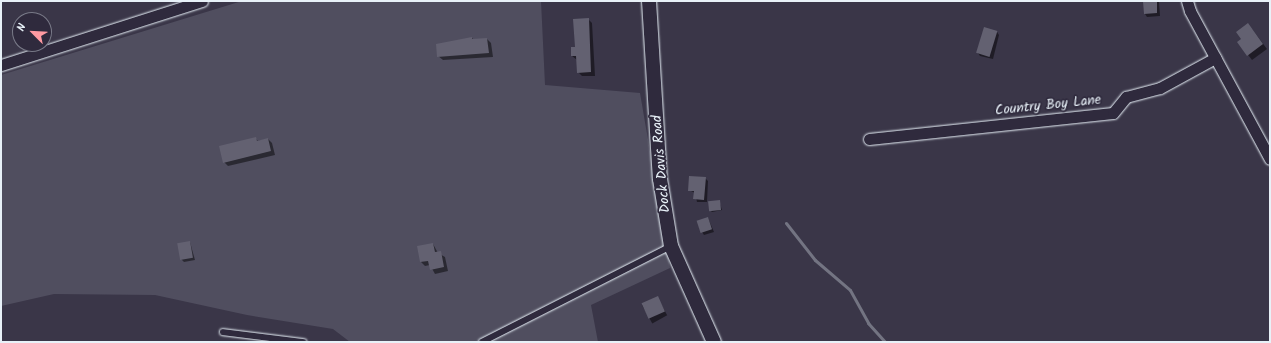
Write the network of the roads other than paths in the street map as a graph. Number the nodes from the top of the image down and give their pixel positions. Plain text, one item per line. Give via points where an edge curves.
1 (202, 1) edge
2 (650, 1) edge
3 (1187, 1) edge
4 (1215, 58) junction
5 (1, 65) edge
6 (869, 139) dead end
7 (1270, 159) edge
8 (671, 246) junction
9 (223, 332) dead end
10 (303, 342) edge
11 (482, 342) edge
12 (714, 342) edge

1 - 5 street
2 - 8 street, Dock Davis Road via 660,179
3 - 4 street
4 - 6 street, Country Boy Lane via 1160,88 1126,97 1113,113
4 - 7 street
8 - 11 lane
8 - 12 street, Dock Davis Road
9 - 10 lane

